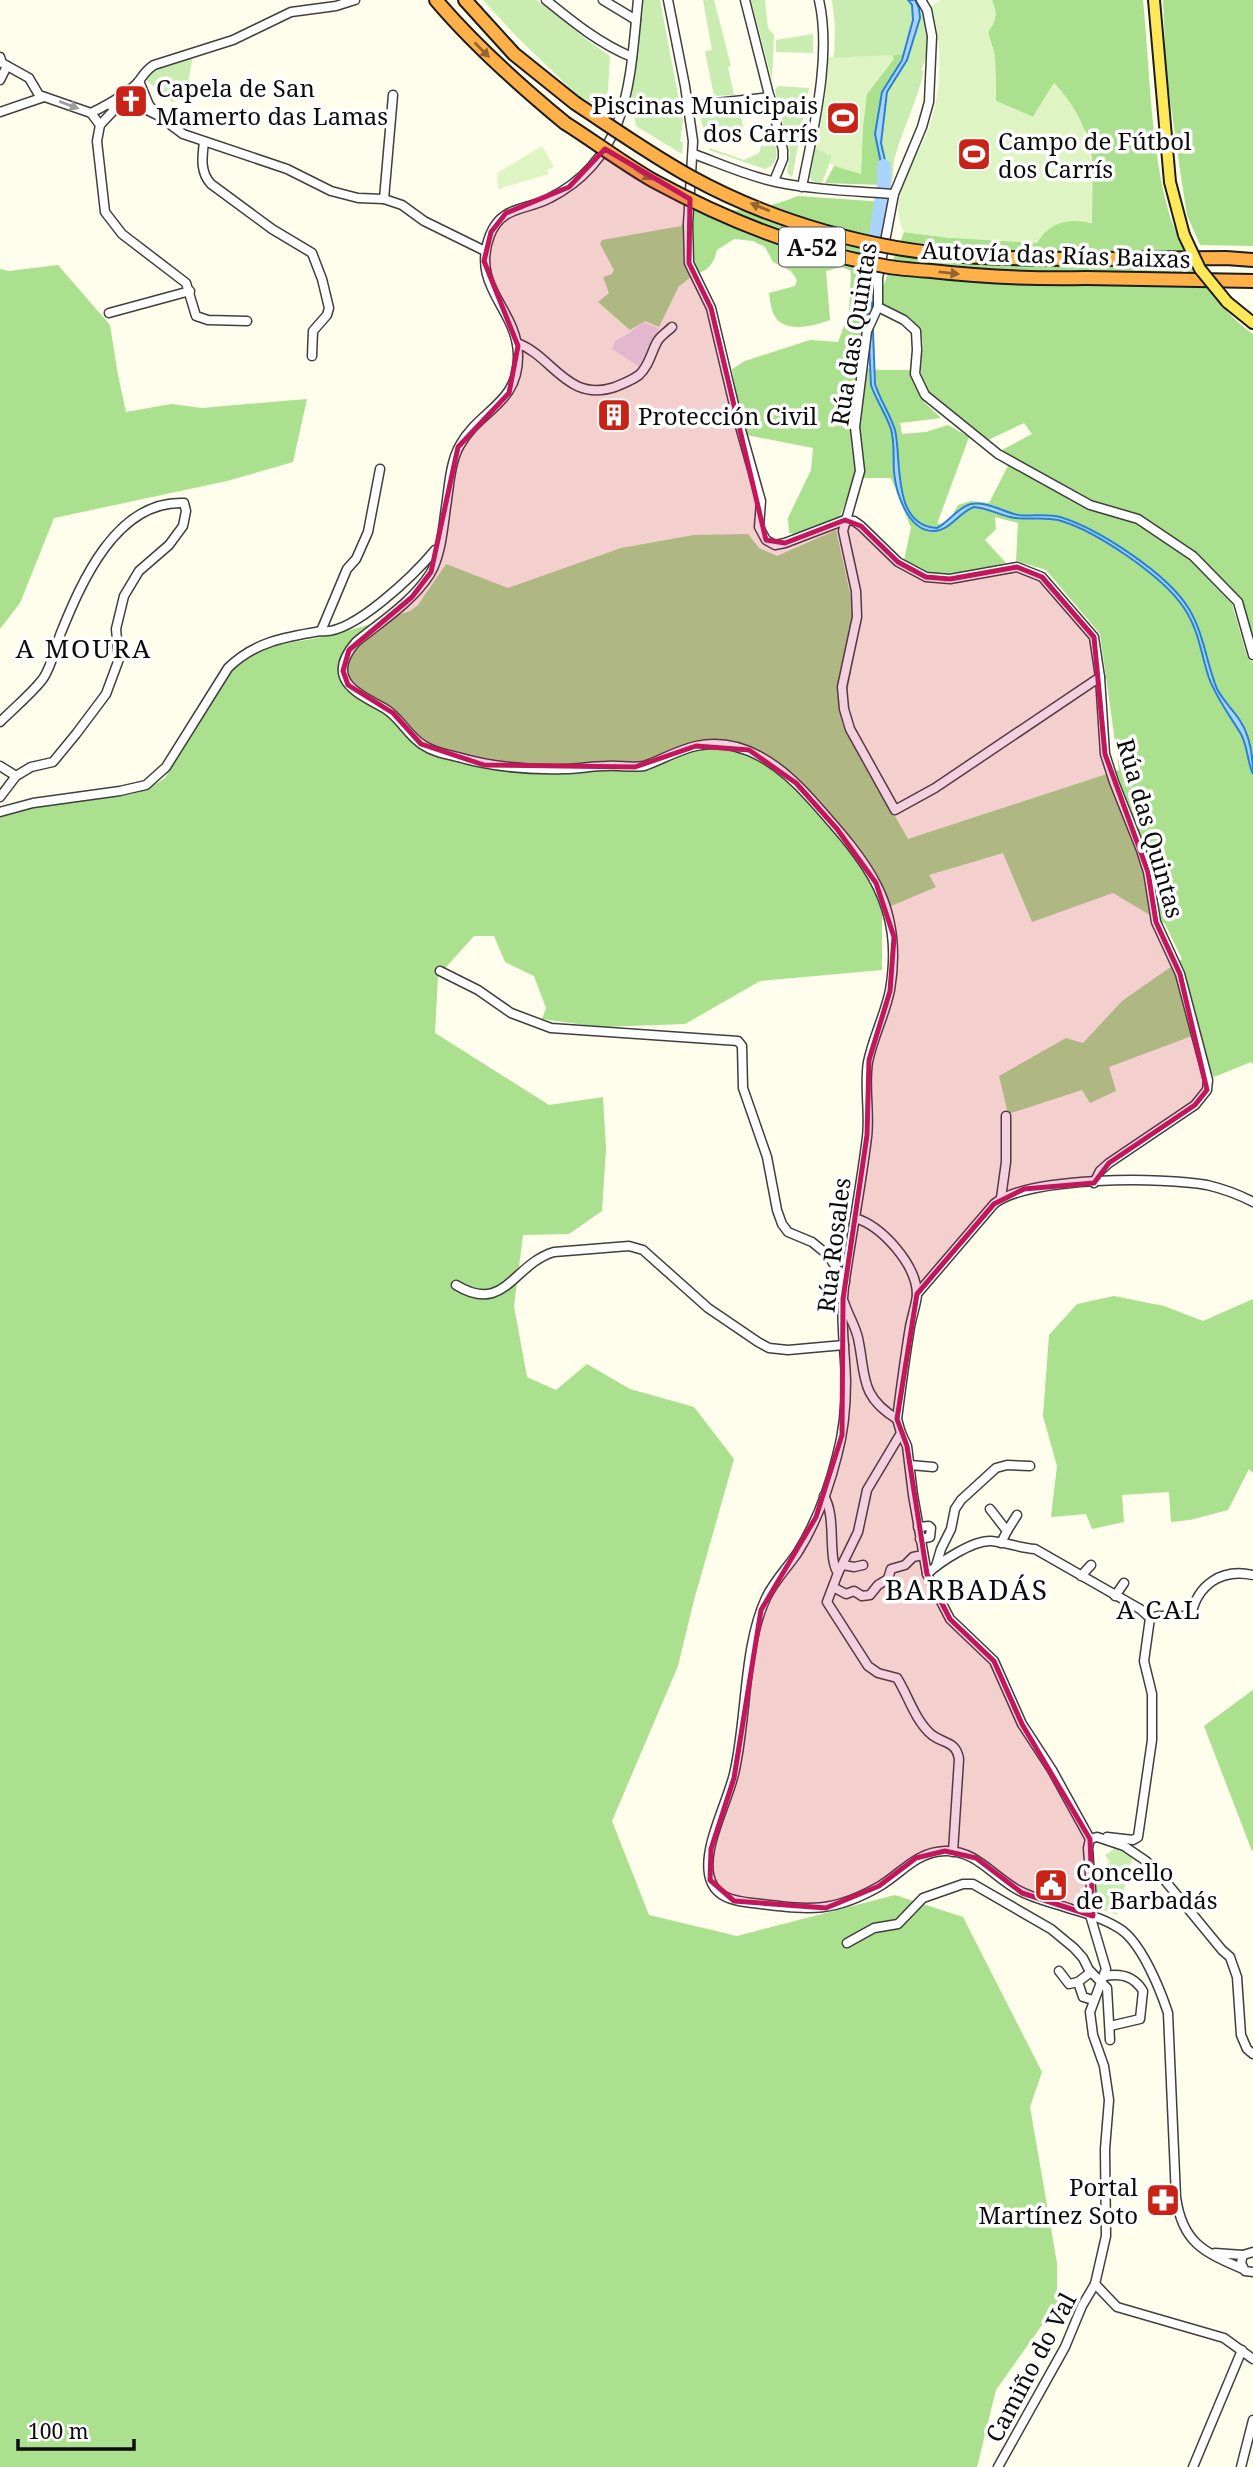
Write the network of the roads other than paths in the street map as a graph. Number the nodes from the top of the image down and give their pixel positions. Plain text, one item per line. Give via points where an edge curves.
1 (355, 0) edge
2 (436, 0) edge
3 (465, 0) edge
4 (546, 0) edge
5 (603, 0) edge
6 (638, 0) edge
7 (668, 0) edge
8 (745, 0) edge
9 (819, 0) edge
10 (921, 0) edge
11 (1154, 0) edge
12 (636, 20) junction
13 (0, 57) edge
14 (632, 57) junction
15 (7, 66) junction
16 (0, 79) edge
17 (139, 81) junction
18 (393, 95) dead end
19 (44, 97) junction
20 (770, 97) junction
21 (688, 106) junction
22 (112, 107) junction
23 (0, 112) edge
24 (91, 113) junction
25 (159, 116) junction
26 (100, 125) junction
27 (204, 142) junction
28 (694, 154) junction
29 (774, 181) junction
30 (802, 187) junction
31 (894, 194) junction
32 (384, 199) junction
33 (485, 251) junction
34 (1253, 260) edge
35 (1253, 281) edge
36 (190, 291) junction
37 (878, 307) junction
38 (109, 313) dead end
39 (247, 321) dead end
40 (1253, 323) edge
41 (673, 327) dead end
42 (517, 343) junction
43 (312, 356) dead end
44 (518, 357) junction
45 (537, 357) junction
46 (380, 469) dead end
47 (845, 520) junction
48 (439, 545) junction
49 (321, 631) junction
50 (1253, 654) edge
51 (1100, 677) junction
52 (0, 722) edge
53 (0, 766) edge
54 (16, 776) junction
55 (0, 797) edge
56 (0, 812) edge
57 (440, 971) dead end
58 (1006, 1116) dead end
59 (1094, 1183) junction
60 (1001, 1198) junction
61 (1252, 1201) edge
62 (855, 1218) junction
63 (845, 1282) junction
64 (456, 1285) dead end
65 (917, 1294) junction
66 (843, 1299) junction
67 (844, 1345) junction
68 (897, 1419) junction
69 (901, 1433) junction
70 (910, 1465) junction
71 (1030, 1466) dead end
72 (933, 1467) dead end
73 (824, 1496) junction
74 (990, 1509) dead end
75 (1017, 1515) dead end
76 (1007, 1531) junction
77 (1001, 1543) junction
78 (923, 1555) junction
79 (843, 1565) junction
80 (863, 1565) dead end
81 (1091, 1565) dead end
82 (936, 1566) junction
83 (838, 1573) junction
84 (927, 1574) junction
85 (1253, 1575) edge
86 (1081, 1576) junction
87 (1124, 1583) dead end
88 (833, 1587) junction
89 (1115, 1596) junction
90 (1150, 1618) junction
91 (1093, 1838) junction
92 (953, 1852) junction
93 (1091, 1915) junction
94 (847, 1943) dead end
95 (1059, 1971) dead end
96 (1091, 1972) junction
97 (1103, 1979) junction
98 (1078, 1982) junction
99 (1093, 2000) junction
100 (1110, 2026) junction
101 (1110, 2039) dead end
102 (1253, 2054) edge
103 (1195, 2244) junction
104 (1253, 2252) edge
105 (1243, 2255) junction
106 (1249, 2273) edge
107 (1095, 2284) junction
108 (1242, 2350) junction
109 (1253, 2359) edge
110 (1253, 2420) edge
111 (998, 2467) edge
112 (1193, 2467) edge
113 (1241, 2467) edge

1 - 17 street via 281,16 233,40 154,65
2 -> 35 highway, Autovía das Rías Baixas / A-52, bridge via 511,79 565,123 652,180 778,237 887,267 960,274
34 -> 3 highway, Autovía das Rías Baixas / A-52, bridge via 963,256 854,239 787,218 724,193 659,159 575,103 514,54
4 - 14 street via 575,24
5 - 12 street
6 - 12 street
7 - 21 street
8 - 20 street
9 - 30 street via 820,85
10 - 31 street, Rúa das Quintas via 932,36 929,102
11 - 40 main road, bridge via 1170,182 1184,235 1200,268 1227,302
12 - 14 street
13 - 15 street
14 - 33 street via 618,128 595,161 548,200 506,213 491,232
15 - 16 street
15 - 19 street via 25,75
17 - 22 street
17 - 25 street
18 - 32 street
19 - 23 street
19 -> 24 street
20 - 21 street
20 - 29 street via 783,150
21 - 28 street
22 - 24 street
22 - 25 street via 137,108
22 - 26 street
24 - 26 street
25 - 27 street via 183,134
26 - 36 street via 97,152 103,203 111,221 180,277
27 - 32 street via 287,169 331,191
27 - 43 street via 204,176 211,184 312,253 329,308 313,331
28 - 29 street
28 - 47 street via 689,263 711,308 761,501 759,527 775,545
29 - 30 street
30 - 31 street
31 - 37 street, Rúa das Quintas via 878,278
32 - 33 street
33 - 42 street via 490,285
36 - 38 street
36 - 39 street via 196,316
37 - 47 street, Rúa das Quintas via 868,327 855,427 860,471
37 - 50 street via 916,331 915,374 925,395 998,454 1090,505 1138,519 1193,556 1238,602
41 - 45 street via 660,337 642,373 607,389 592,391 576,385
42 - 44 street, Rúa Rosales
42 - 45 street
44 - 45 street
44 - 48 street, Rúa Rosales via 509,393 458,447
46 - 49 street via 368,532
47 - 51 street, Rúa das Quintas via 862,526 898,562 926,577 950,579 1017,567 1042,577 1094,636
47 - 51 street via 857,617 842,687 844,709 850,729 895,810
48 - 49 street via 375,607 348,624
48 - 62 street, Rúa Rosales via 431,572 412,597 356,642 343,671 353,691 393,713 421,744 484,765 523,769 635,768 681,750 713,744 749,750 796,783 864,863 885,901 894,956 890,991 869,1060 867,1135
49 - 56 street via 272,640 238,658 166,767 146,785
51 - 59 street, Rúa das Quintas via 1105,754 1149,872 1157,922 1180,974 1208,1080 1207,1090 1195,1105 1109,1163
52 - 54 street via 43,678 80,585 104,547 138,515 167,502 184,503 183,526 139,571 124,596 116,629 119,659 106,694 52,762
53 - 54 street
54 - 55 street
57 - 63 street via 511,1013 551,1028 738,1041 742,1045 743,1088 764,1147 782,1224 828,1255
58 - 60 street
59 - 60 street via 1039,1187
59 - 61 street via 1204,1185
60 - 65 street
62 - 63 street, Rúa Rosales
62 - 65 street via 878,1228 904,1259
63 - 66 street, Rúa Rosales
64 - 67 street via 486,1295 506,1287 544,1255 629,1246 643,1250 708,1308 769,1348
65 - 68 street
66 - 67 street, Rúa Rosales
66 - 68 street via 858,1337 867,1388
67 - 73 street, Rúa Rosales via 842,1435
68 - 69 street
69 - 70 street
69 - 79 street via 867,1490 858,1532
70 - 72 street
70 - 78 street
71 - 82 street via 996,1468 961,1500
73 - 83 street
73 - 92 street, Rúa Rosales via 807,1537 761,1611 734,1777 711,1849 710,1880 717,1891 734,1901 826,1908 879,1886 928,1853
74 - 76 street
75 - 76 street
76 - 77 street
77 - 82 street via 983,1542
77 - 86 street via 1042,1551
78 - 84 street
78 - 88 street via 891,1569 888,1579 870,1595 846,1594
79 - 80 street
79 - 83 street
81 - 86 street
82 - 84 street
83 - 88 street
84 - 91 street via 950,1619 994,1661 1022,1724
85 - 90 street via 1240,1573 1210,1581 1195,1601 1191,1616
86 - 89 street
87 - 89 street
88 - 92 street via 827,1602 864,1662 874,1671 897,1678 928,1731 957,1751
89 - 90 street
90 - 91 street via 1144,1661 1152,1694 1152,1740 1138,1837
91 - 93 street via 1088,1848
91 - 102 street via 1124,1846 1156,1869 1232,1959 1241,2035
92 - 93 street via 976,1858 1022,1893
93 - 97 street via 1104,1959
93 - 103 street via 1133,1941 1163,1997 1169,2024 1178,2213
94 - 96 street via 874,1928 898,1924 923,1898 968,1883 1051,1929 1074,1948
95 - 98 street via 1069,1984
96 - 97 street
96 - 98 street
97 - 99 street
97 - 100 street
97 - 100 street via 1125,1975 1143,1990 1140,2019
98 - 99 street via 1083,1997
99 - 107 street, Camiño do Val via 1091,2031 1104,2066 1109,2100 1106,2236
100 - 101 street
103 - 105 street via 1224,2255
103 - 106 street
104 - 105 street
105 - 106 street
107 - 108 street via 1117,2307 1213,2334
107 - 111 street, Camiño do Val
108 - 109 street
108 - 112 street
110 - 113 street

